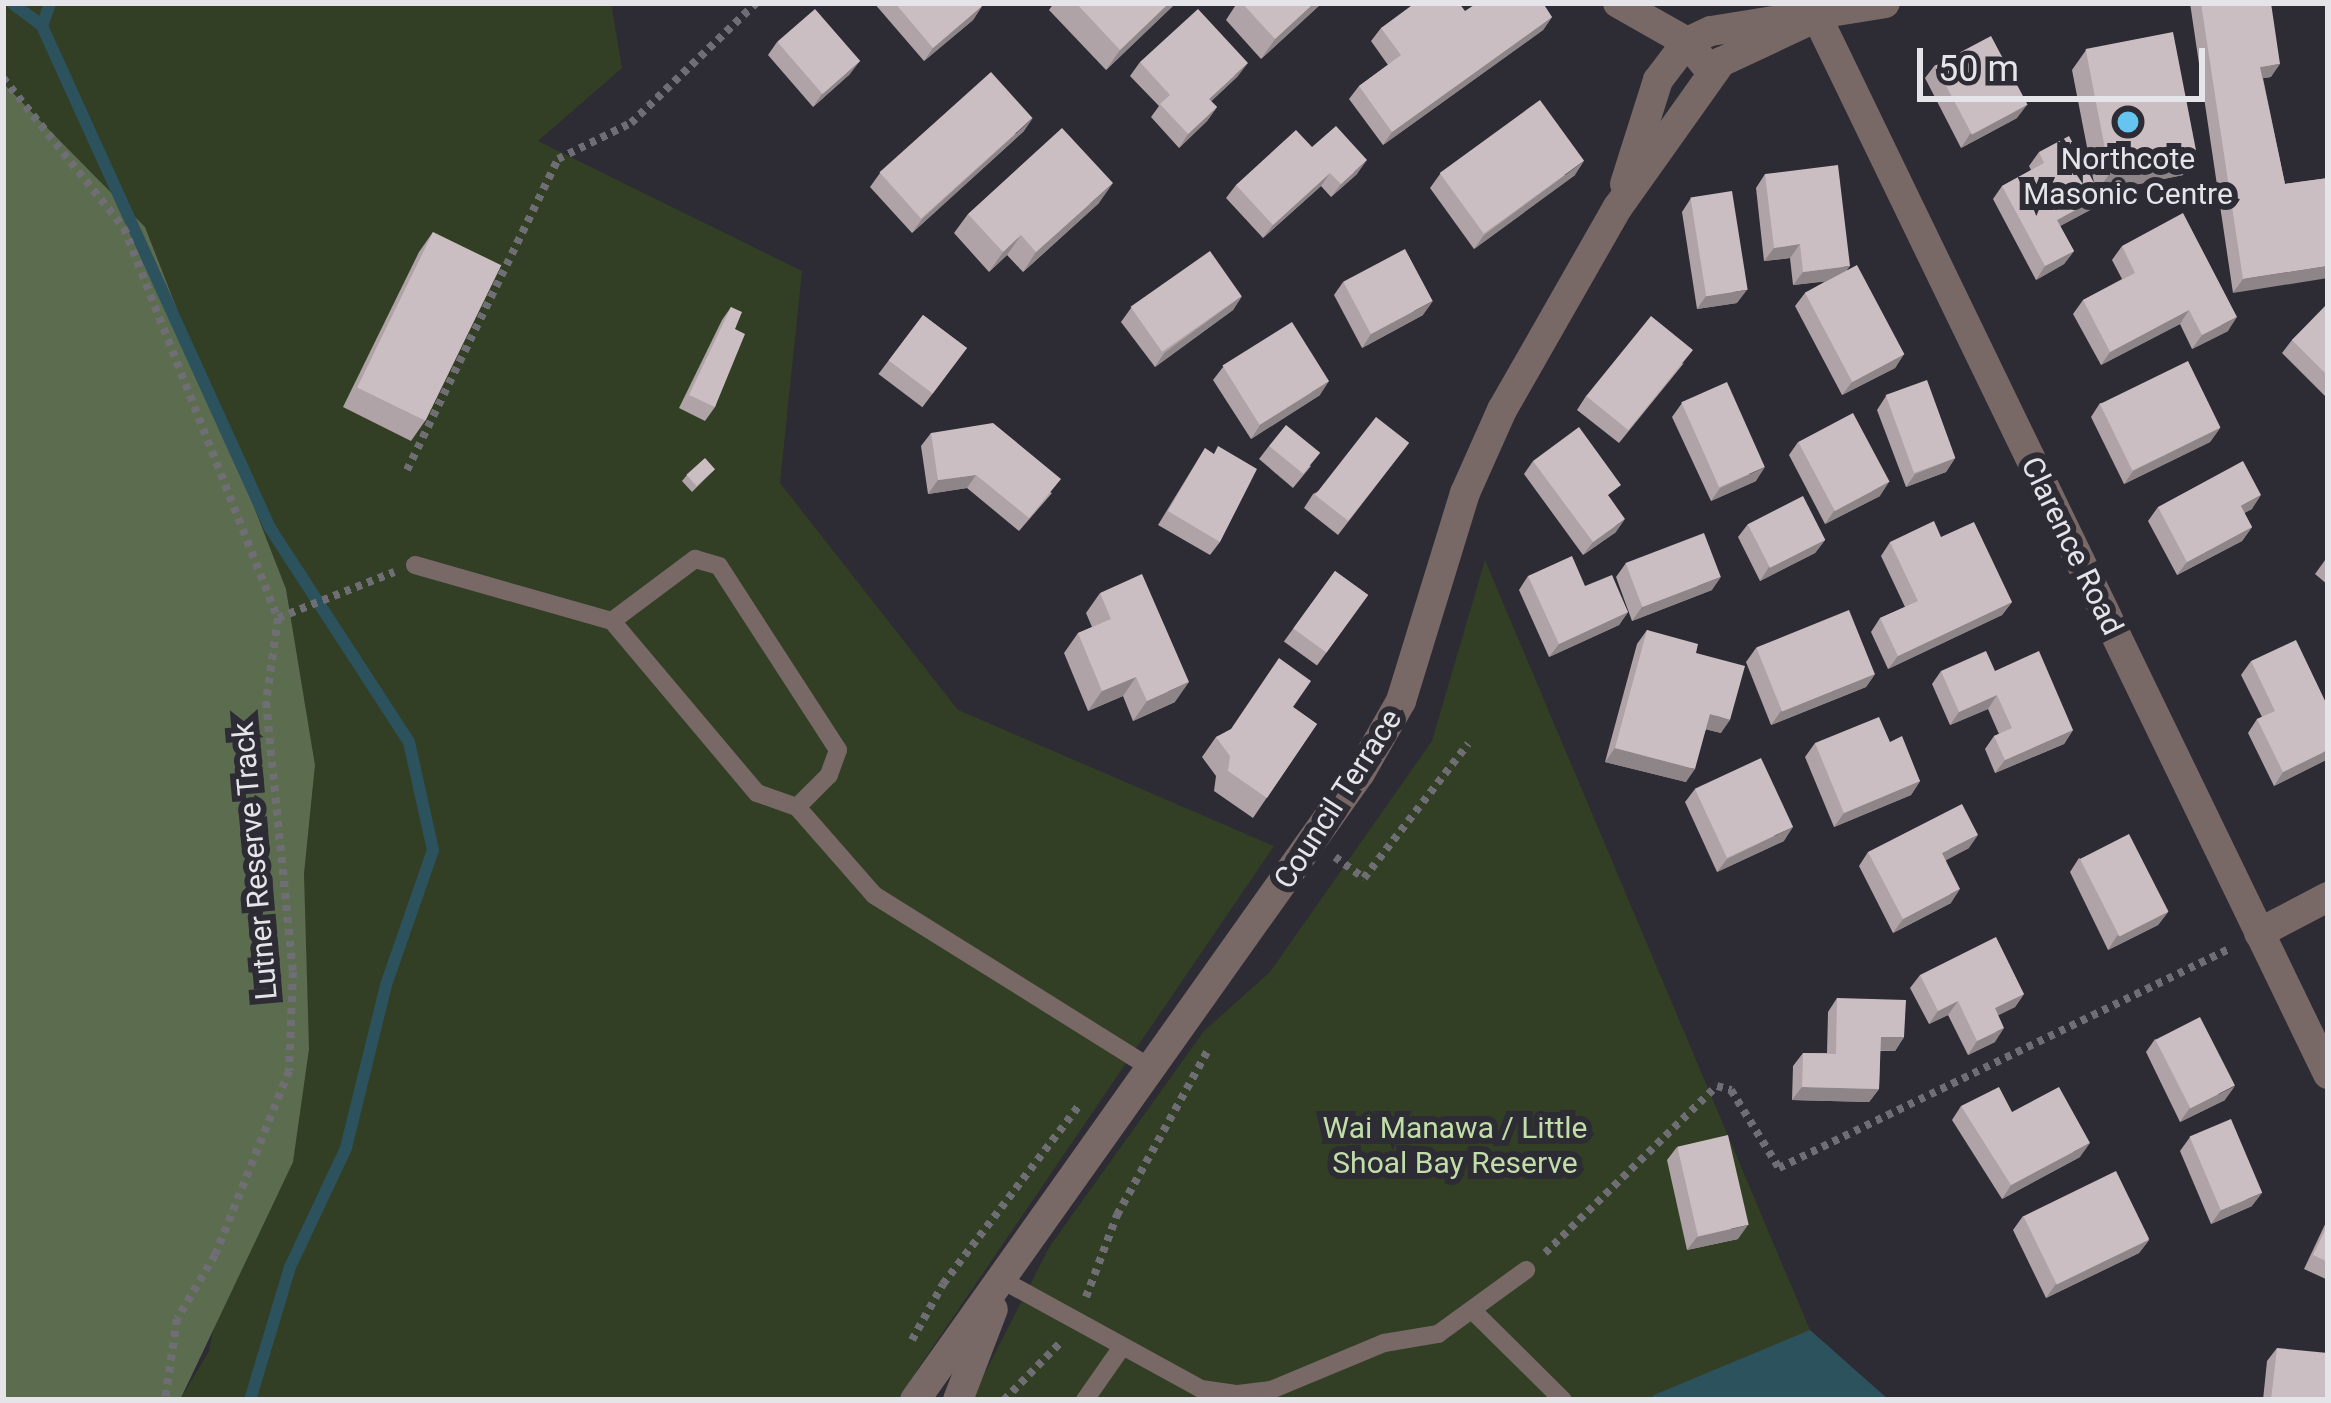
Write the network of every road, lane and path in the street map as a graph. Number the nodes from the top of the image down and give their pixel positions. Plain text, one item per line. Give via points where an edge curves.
1 (756, 3) edge
2 (1885, 3) edge
3 (1624, 8) edge
4 (1817, 17) junction
5 (1687, 42) junction
6 (1711, 72) junction
7 (3, 78) edge
8 (1618, 207) junction
9 (407, 470) dead end
10 (416, 565) joint
11 (278, 617) junction
12 (612, 621) junction
13 (1468, 744) dead end
14 (797, 807) junction
15 (1334, 856) dead end
16 (2328, 897) edge
17 (2259, 933) junction
18 (2231, 948) dead end
19 (1215, 1030) dead end
20 (1150, 1068) junction
21 (2328, 1075) edge
22 (1060, 1123) dead end
23 (1526, 1270) joint
24 (1004, 1281) junction
25 (1472, 1310) junction
26 (1074, 1320) junction
27 (909, 1346) dead end
28 (1122, 1347) junction
29 (165, 1400) edge
30 (915, 1400) edge
31 (958, 1400) edge
32 (1004, 1400) edge
33 (1085, 1400) edge
34 (1563, 1400) edge

1 - 9 path via 631,122 558,159
2 - 4 street
3 - 5 street
4 - 5 street via 1712,31
4 - 6 street
4 - 17 street, Clarence Road
5 - 6 street
5 - 8 street, Council Terrace via 1658,80
6 - 8 street, Council Terrace
7 - 11 path, Lutner Reserve Track via 124,227
8 - 20 street, Council Terrace via 1502,410 1465,493 1401,701 1316,843
10 - 11 path
10 - 12 lane
11 - 29 path, Lutner Reserve Track via 266,702 293,972 289,1071 215,1256 177,1319
12 - 14 lane via 757,793
12 - 14 lane via 695,559 719,566 838,750 829,775
13 - 15 path via 1364,878
14 - 20 lane via 900,915
16 - 17 street
17 - 21 street, Clarence Road
18 - 23 path via 1779,1168 1731,1090 1717,1086
19 - 26 path via 1190,1095 1117,1215
20 - 24 street, Council Terrace
22 - 27 path via 943,1284
23 - 25 lane
24 - 26 lane
24 - 30 street
24 - 31 street
25 - 28 lane via 1438,1334 1384,1343 1271,1390 1238,1394 1201,1389
25 - 34 lane
26 - 28 lane
26 - 32 path
28 - 33 lane

